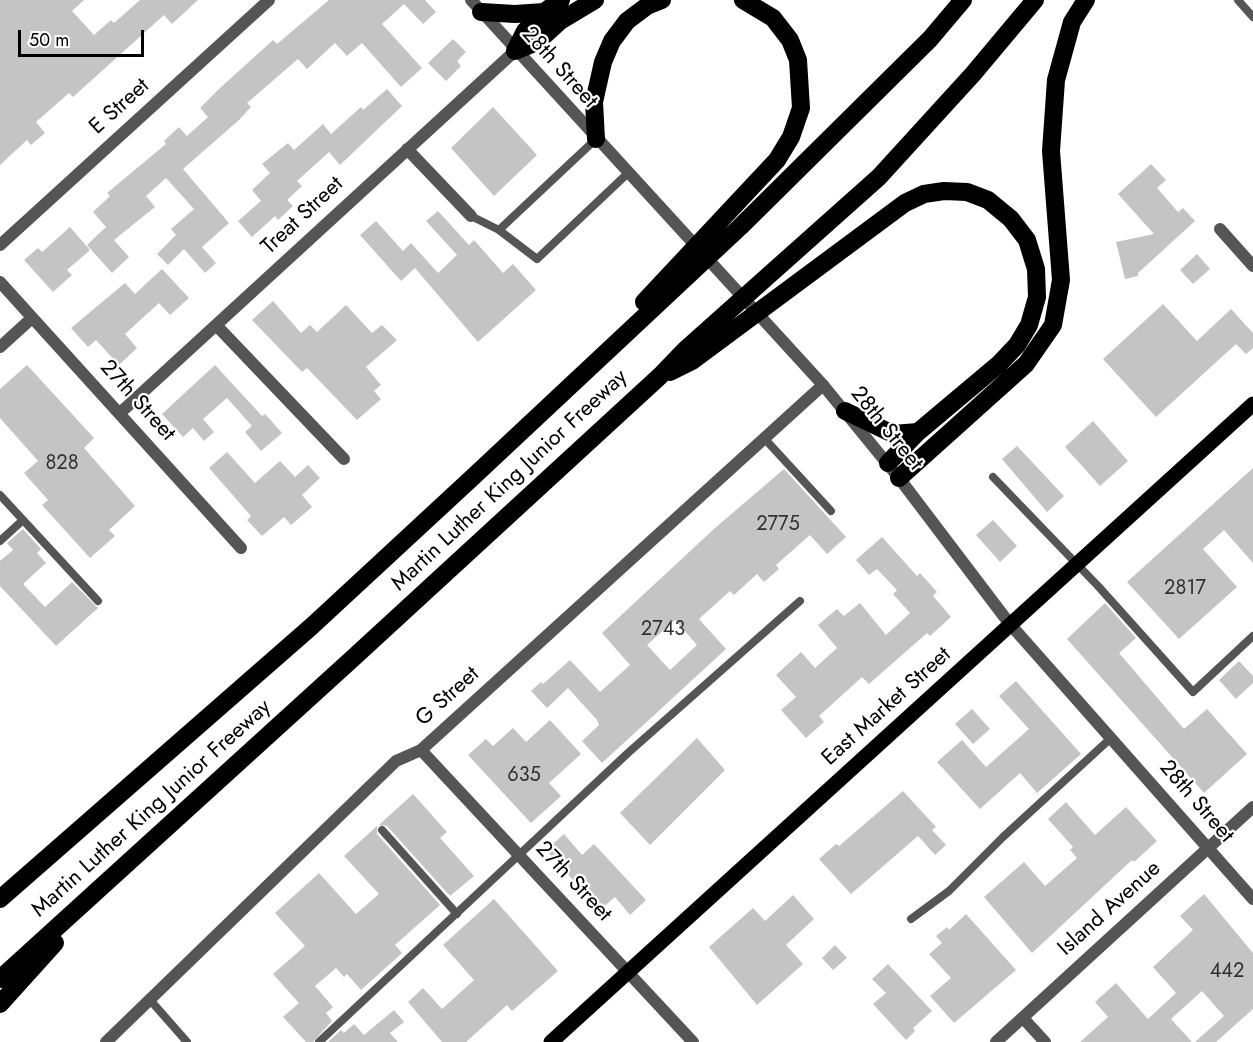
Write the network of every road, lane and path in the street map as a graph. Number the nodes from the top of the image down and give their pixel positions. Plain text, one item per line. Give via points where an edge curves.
1 (269, 0) edge
2 (561, 0) edge
3 (595, 0) edge
4 (662, 0) edge
5 (743, 0) edge
6 (963, 0) edge
7 (1035, 0) edge
8 (1086, 0) edge
9 (1238, 0) edge
10 (476, 6) edge
11 (544, 12) junction
12 (1253, 17) edge
13 (515, 51) junction
14 (596, 139) junction
15 (407, 149) junction
16 (627, 174) junction
17 (471, 216) joint
18 (1220, 229) dead end
19 (499, 230) junction
20 (0, 245) edge
21 (1253, 266) edge
22 (0, 282) edge
23 (647, 307) junction
24 (32, 318) junction
25 (216, 325) junction
26 (0, 347) edge
27 (689, 355) junction
28 (823, 385) junction
29 (1253, 404) edge
30 (845, 411) junction
31 (120, 413) junction
32 (918, 432) junction
33 (764, 438) junction
34 (344, 459) dead end
35 (888, 463) junction
36 (993, 477) dead end
37 (899, 478) junction
38 (0, 495) edge
39 (831, 511) dead end
40 (23, 520) junction
41 (0, 541) edge
42 (242, 548) dead end
43 (1077, 564) junction
44 (98, 601) dead end
45 (800, 601) dead end
46 (1253, 636) edge
47 (1111, 738) junction
48 (421, 750) junction
49 (1253, 807) edge
50 (382, 830) dead end
51 (1208, 848) junction
52 (520, 856) junction
53 (130, 860) junction
54 (8, 888) edge
55 (0, 898) edge
56 (1253, 899) edge
57 (457, 914) junction
58 (911, 919) dead end
59 (628, 972) junction
60 (0, 979) edge
61 (151, 1001) junction
62 (0, 1004) edge
63 (1023, 1018) junction
64 (106, 1042) edge
65 (188, 1042) edge
66 (319, 1042) edge
67 (552, 1042) edge
68 (693, 1042) edge
69 (996, 1042) edge
70 (1045, 1042) edge

1 - 20 street, E Street
2 - 11 highway
3 - 13 highway via 560,21 537,42
4 - 14 highway via 627,21 612,41 594,102
5 - 23 highway via 773,18 790,40 798,60 801,108 791,137 777,160
6 - 23 highway, Martin Luther King Junior Freeway via 930,39 740,227
7 - 27 highway via 879,177 771,274
8 - 37 highway via 1072,22 1056,80 1051,152 1061,280 1053,325 1026,364
9 - 12 lane
10 - 11 highway via 515,14
10 - 13 street, 28th Street
11 - 13 highway via 525,31
13 - 14 street, 28th Street
13 - 15 street, Treat Street
14 - 16 street, 28th Street
14 - 19 lane
15 - 17 street
15 - 25 street, Treat Street
16 - 19 lane via 537,259
16 - 28 street, 28th Street
17 - 19 lane
18 - 21 street
22 - 24 street, 27th Street
23 - 54 highway, Martin Luther King Junior Freeway via 562,393 312,626
24 - 26 street
24 - 31 street, 27th Street
25 - 31 street, Treat Street
25 - 34 street
27 - 32 highway via 790,288 883,218 924,194 967,192 988,200 1011,219 1027,240 1036,269 1037,297 1029,325 1017,345
27 - 53 highway, Martin Luther King Junior Freeway via 660,376
28 - 30 street, 28th Street
28 - 33 street, G Street
29 - 43 main road, East Market Street
30 - 32 highway via 893,434
30 - 35 street, 28th Street
31 - 42 street, 27th Street
32 - 35 highway
33 - 39 lane
33 - 48 street, G Street
35 - 37 street, 28th Street
36 - 43 lane
37 - 47 street, 28th Street via 1009,623
38 - 40 lane
40 - 41 lane
40 - 44 lane
43 - 46 lane via 1193,692
43 - 59 main road, East Market Street
45 - 52 lane via 629,752
47 - 51 street, 28th Street
47 - 58 lane via 949,891
48 - 52 street, 27th Street
48 - 61 street, G Street via 396,761
49 - 51 street, Island Avenue
50 - 57 lane
51 - 56 street, 28th Street
51 - 63 street, Island Avenue
52 - 57 lane
52 - 59 street, 27th Street
53 - 60 highway, Martin Luther King Junior Freeway
53 - 62 highway
54 - 55 highway, Martin Luther King Junior Freeway
57 - 66 lane
59 - 67 main road, East Market Street
59 - 68 street, 27th Street
61 - 64 street, G Street
61 - 65 lane
63 - 69 street, Island Avenue
63 - 70 street

